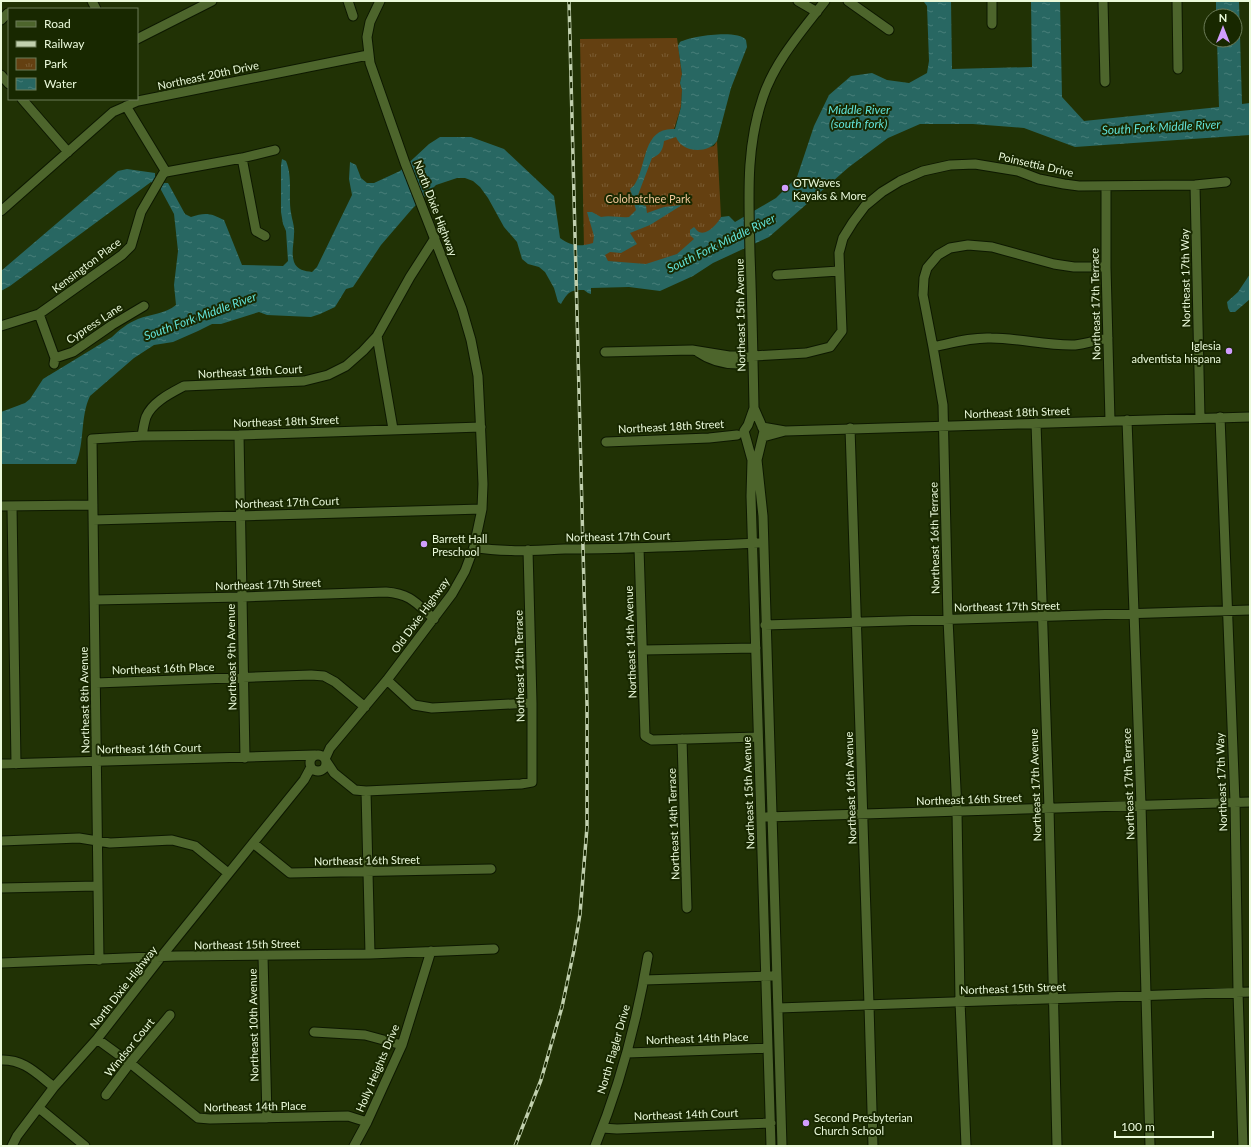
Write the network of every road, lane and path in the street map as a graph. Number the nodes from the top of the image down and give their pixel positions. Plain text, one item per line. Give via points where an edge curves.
1 (212, 1) edge
2 (348, 1) edge
3 (380, 1) edge
4 (798, 1) edge
5 (825, 1) edge
6 (848, 1) edge
7 (992, 1) edge
8 (1103, 1) edge
9 (1177, 1) edge
10 (817, 12) junction
11 (8, 13) edge
12 (353, 16) dead end
13 (1, 20) edge
14 (992, 24) dead end
15 (889, 30) dead end
16 (138, 38) edge
17 (368, 54) junction
18 (1178, 69) dead end
19 (1, 75) edge
20 (1105, 82) dead end
21 (8, 83) edge
22 (138, 98) edge
23 (23, 100) edge
24 (134, 100) edge
25 (126, 106) junction
26 (275, 150) dead end
27 (68, 152) junction
28 (242, 158) junction
29 (166, 172) junction
30 (1226, 182) dead end
31 (1195, 185) junction
32 (1106, 186) junction
33 (1, 211) edge
34 (265, 236) dead end
35 (435, 238) junction
36 (1106, 267) junction
37 (839, 271) junction
38 (777, 275) dead end
39 (144, 306) dead end
40 (39, 314) junction
41 (1, 326) edge
42 (377, 336) junction
43 (1108, 338) junction
44 (933, 347) junction
45 (605, 352) dead end
46 (753, 356) junction
47 (754, 408) junction
48 (1250, 416) edge
49 (1220, 417) junction
50 (1200, 418) junction
51 (1127, 420) junction
52 (1110, 421) junction
53 (1036, 423) junction
54 (747, 426) junction
55 (943, 426) junction
56 (481, 427) junction
57 (762, 427) junction
58 (850, 428) junction
59 (393, 429) junction
60 (785, 431) junction
61 (239, 435) junction
62 (142, 436) junction
63 (743, 437) junction
64 (762, 438) junction
65 (92, 439) joint
66 (606, 442) dead end
67 (93, 505) junction
68 (1, 506) edge
69 (12, 506) junction
70 (482, 509) junction
71 (240, 516) junction
72 (93, 520) junction
73 (753, 543) junction
74 (763, 543) junction
75 (474, 547) junction
76 (639, 548) junction
77 (528, 550) junction
78 (242, 597) junction
79 (94, 600) junction
80 (1250, 610) edge
81 (1227, 611) junction
82 (1133, 614) junction
83 (1041, 617) junction
84 (434, 619) junction
85 (948, 619) junction
86 (856, 622) junction
87 (765, 625) junction
88 (756, 648) junction
89 (643, 650) junction
90 (243, 678) junction
91 (387, 680) junction
92 (96, 683) junction
93 (532, 703) junction
94 (365, 707) junction
95 (758, 737) junction
96 (682, 739) junction
97 (245, 758) junction
98 (97, 762) junction
99 (318, 763) junction
100 (1, 764) edge
101 (16, 764) junction
102 (532, 782) joint
103 (366, 791) junction
104 (1235, 802) junction
105 (1250, 802) edge
106 (1141, 805) junction
107 (1048, 808) junction
108 (957, 811) junction
109 (862, 814) junction
110 (761, 817) junction
111 (771, 817) junction
112 (1, 841) edge
113 (98, 841) junction
114 (253, 843) junction
115 (491, 869) dead end
116 (369, 872) junction
117 (228, 873) junction
118 (98, 886) junction
119 (1, 888) edge
120 (687, 908) dead end
121 (494, 949) dead end
122 (431, 951) junction
123 (370, 954) junction
124 (263, 956) junction
125 (648, 956) dead end
126 (161, 957) junction
127 (99, 960) junction
128 (1, 963) edge
129 (776, 975) junction
130 (766, 976) junction
131 (644, 980) junction
132 (1238, 992) junction
133 (1250, 992) edge
134 (1145, 996) junction
135 (1053, 998) junction
136 (960, 1001) junction
137 (869, 1005) junction
138 (778, 1008) junction
139 (170, 1015) dead end
140 (314, 1032) dead end
141 (97, 1039) junction
142 (402, 1045) junction
143 (768, 1048) junction
144 (627, 1053) junction
145 (1, 1060) edge
146 (130, 1063) junction
147 (54, 1087) junction
148 (106, 1095) dead end
149 (38, 1108) junction
150 (267, 1118) junction
151 (367, 1122) junction
152 (771, 1123) junction
153 (602, 1128) junction
154 (12, 1146) edge
155 (85, 1146) edge
156 (354, 1146) edge
157 (595, 1146) edge
158 (771, 1146) edge
159 (782, 1146) edge
160 (873, 1146) edge
161 (966, 1146) edge
162 (1057, 1146) edge
163 (1150, 1146) edge
164 (1243, 1146) edge

1 - 16 street
2 - 12 street
3 - 17 street, North Dixie Highway via 370,22 367,37
4 - 10 street
5 - 10 street, Northeast 15th Avenue
6 - 15 street
7 - 14 street
8 - 20 street
9 - 18 street
10 - 46 street, Northeast 15th Avenue via 782,58 763,96 751,146 749,205
11 - 13 street
17 - 22 street, Northeast 20th Drive
17 - 35 street, North Dixie Highway via 405,163
19 - 21 street
23 - 27 street
24 - 25 street, Northeast 20th Drive
25 - 27 street, Northeast 20th Drive via 113,112
25 - 29 street
26 - 28 street
27 - 33 street, Northeast 20th Drive
28 - 29 street
28 - 34 street via 256,231
29 - 40 street, Kensington Place via 162,174 147,199 131,246
30 - 31 street, Poinsettia Drive
31 - 32 street, Poinsettia Drive
31 - 50 street, Northeast 17th Way
32 - 36 street, Northeast 17th Terrace
32 - 37 street, Poinsettia Drive via 1064,184 1018,171 975,164 950,165 923,171 900,181 865,206 843,238 839,253
35 - 42 street, Northeast 18th Court
35 - 56 street, North Dixie Highway via 471,340 478,376
36 - 43 street, Northeast 17th Terrace
36 - 44 street, Northeast 16th Terrace via 1054,264 992,248 968,245 950,248 938,255 927,268 924,278 923,295
37 - 38 street
37 - 46 street, Poinsettia Drive via 842,331 830,347 806,352
39 - 40 street, Cypress Lane via 55,361
40 - 41 street, Kensington Place
42 - 59 street
42 - 62 street, Northeast 18th Court via 346,366 328,375 304,381 184,386 156,405 146,417
43 - 44 street via 1076,345 1058,345 990,338
43 - 52 street, Northeast 17th Terrace
44 - 55 street, Northeast 16th Terrace via 943,404
45 - 46 street, Poinsettia Drive via 681,350 698,352 717,362 728,364 738,364 743,358
46 - 47 street, Northeast 15th Avenue
47 - 54 street, Northeast 15th Avenue
47 - 57 street, Northeast 15th Avenue
48 - 49 street, Northeast 18th Street
49 - 50 street, Northeast 18th Street
49 - 81 street, Northeast 17th Way
50 - 51 street, Northeast 18th Street
51 - 52 street, Northeast 18th Street
51 - 82 street, Northeast 17th Terrace
52 - 53 street, Northeast 18th Street
53 - 55 street, Northeast 18th Street
53 - 83 street, Northeast 17th Avenue
54 - 57 street via 755,423
54 - 63 street, Northeast 18th Street
55 - 58 street, Northeast 18th Street
55 - 85 street, Northeast 16th Terrace
56 - 59 street, Northeast 18th Street
56 - 70 street, Old Dixie Highway
57 - 60 street, Northeast 18th Street
57 - 64 street
58 - 60 street, Northeast 18th Street
58 - 86 street, Northeast 16th Avenue
59 - 61 street, Northeast 18th Street
60 - 64 street, Northeast 18th Street
61 - 62 street, Northeast 18th Street
61 - 71 street, Northeast 9th Avenue
62 - 65 street, Northeast 18th Street
63 - 64 street via 752,442
63 - 66 street, Northeast 18th Street
63 - 73 street, Northeast 15th Avenue via 752,460
64 - 74 street, Northeast 15th Avenue via 757,460
65 - 67 street, Northeast 8th Avenue
67 - 69 street
67 - 72 street, Northeast 8th Avenue
68 - 69 street
69 - 101 street
70 - 71 street, Northeast 17th Court
70 - 75 street, Old Dixie Highway
71 - 72 street, Northeast 17th Court
71 - 78 street, Northeast 9th Avenue
72 - 79 street, Northeast 8th Avenue
73 - 74 street, Northeast 17th Court
73 - 76 street, Northeast 17th Court
73 - 88 street, Northeast 15th Avenue
74 - 87 street, Northeast 15th Avenue
75 - 77 street, Northeast 17th Court
75 - 84 street, Old Dixie Highway via 465,571
76 - 77 street, Northeast 17th Court
76 - 89 street, Northeast 14th Avenue
77 - 93 street, Northeast 12th Terrace
78 - 79 street, Northeast 17th Street
78 - 84 street, Northeast 17th Street via 399,593 408,597
78 - 90 street, Northeast 9th Avenue
79 - 92 street, Northeast 8th Avenue
80 - 81 street, Northeast 17th Street
81 - 82 street, Northeast 17th Street
81 - 104 street, Northeast 17th Way
82 - 83 street, Northeast 17th Street
82 - 106 street, Northeast 17th Terrace
83 - 85 street, Northeast 17th Street
83 - 107 street, Northeast 17th Avenue
84 - 91 street, Old Dixie Highway
85 - 86 street, Northeast 17th Street
85 - 108 street, Northeast 16th Terrace
86 - 87 street, Northeast 17th Street
86 - 109 street, Northeast 16th Avenue
87 - 111 street, Northeast 15th Avenue
88 - 89 street
88 - 95 street, Northeast 15th Avenue
89 - 96 street, Northeast 14th Avenue via 646,736 652,740
90 - 92 street, Northeast 16th Place
90 - 94 street, Northeast 16th Place via 324,676
90 - 97 street, Northeast 9th Avenue
91 - 93 street via 414,705 432,708
91 - 94 street, Old Dixie Highway
92 - 98 street, Northeast 8th Avenue
93 - 102 street, Northeast 12th Terrace
94 - 99 street, Old Dixie Highway
95 - 96 street
95 - 110 street, Northeast 15th Avenue
96 - 120 street, Northeast 14th Terrace
97 - 98 street, Northeast 16th Court
97 - 99 street, Northeast 16th Court via 298,757
98 - 101 street, Northeast 16th Court
98 - 113 street, Northeast 8th Avenue
99 - 103 street, Northeast 16th Court via 355,790
99 - 114 street, Old Dixie Highway
100 - 101 street, Northeast 16th Court
102 - 103 street, Northeast 16th Court via 517,785
103 - 116 street
104 - 105 street, Northeast 16th Street
104 - 106 street, Northeast 16th Street
104 - 132 street, Northeast 17th Way
106 - 107 street, Northeast 16th Street
106 - 134 street, Northeast 17th Terrace
107 - 108 street, Northeast 16th Street
107 - 135 street, Northeast 17th Avenue
108 - 109 street, Northeast 16th Street
108 - 136 street, Northeast 16th Terrace
109 - 111 street, Northeast 16th Street
109 - 137 street, Northeast 16th Avenue
110 - 111 street, Northeast 16th Street
110 - 130 street, Northeast 15th Avenue
111 - 129 street, Northeast 15th Avenue
112 - 113 street via 79,838
113 - 117 street via 181,842 195,846
113 - 118 street, Northeast 8th Avenue
114 - 116 street, Northeast 16th Street via 290,873
114 - 117 street, North Dixie Highway
115 - 116 street, Northeast 16th Street
116 - 123 street
117 - 126 street, North Dixie Highway
118 - 119 street
118 - 127 street, Northeast 8th Avenue
121 - 122 street, Northeast 15th Street
122 - 123 street, Northeast 15th Street
122 - 142 street, Holly Heights Drive
123 - 124 street, Northeast 15th Street
124 - 126 street, Northeast 15th Street
124 - 150 street, Northeast 10th Avenue
125 - 131 street, North Flagler Drive
126 - 127 street, Northeast 15th Street
126 - 141 street, North Dixie Highway
127 - 128 street, Northeast 15th Street
129 - 130 street
129 - 138 street, Northeast 15th Avenue
130 - 131 street
130 - 143 street, Northeast 15th Avenue
131 - 144 street, North Flagler Drive
132 - 133 street, Northeast 15th Street
132 - 134 street, Northeast 15th Street
132 - 164 street, Northeast 17th Way
134 - 135 street, Northeast 15th Street
134 - 163 street, Northeast 17th Terrace
135 - 136 street, Northeast 15th Street
135 - 162 street, Northeast 17th Avenue
136 - 137 street, Northeast 15th Street
136 - 161 street, Northeast 16th Terrace
137 - 138 street, Northeast 15th Street
137 - 160 street, Northeast 16th Avenue
138 - 159 street, Northeast 15th Avenue
139 - 146 street, Windsor Court
140 - 142 street via 366,1035
141 - 146 street, Northeast 14th Place
141 - 147 street, North Dixie Highway
142 - 151 street, Holly Heights Drive
143 - 144 street, Northeast 14th Place
143 - 152 street, Northeast 15th Avenue
144 - 153 street, North Flagler Drive
145 - 147 street via 23,1064
146 - 148 street, Windsor Court
146 - 150 street, Northeast 14th Place via 198,1118
147 - 149 street, North Dixie Highway
149 - 154 street, North Dixie Highway
149 - 155 street
150 - 151 street, Northeast 14th Place via 348,1116
151 - 156 street, Holly Heights Drive
152 - 153 street, Northeast 14th Court
152 - 158 street, Northeast 15th Avenue
153 - 157 street, North Flagler Drive

